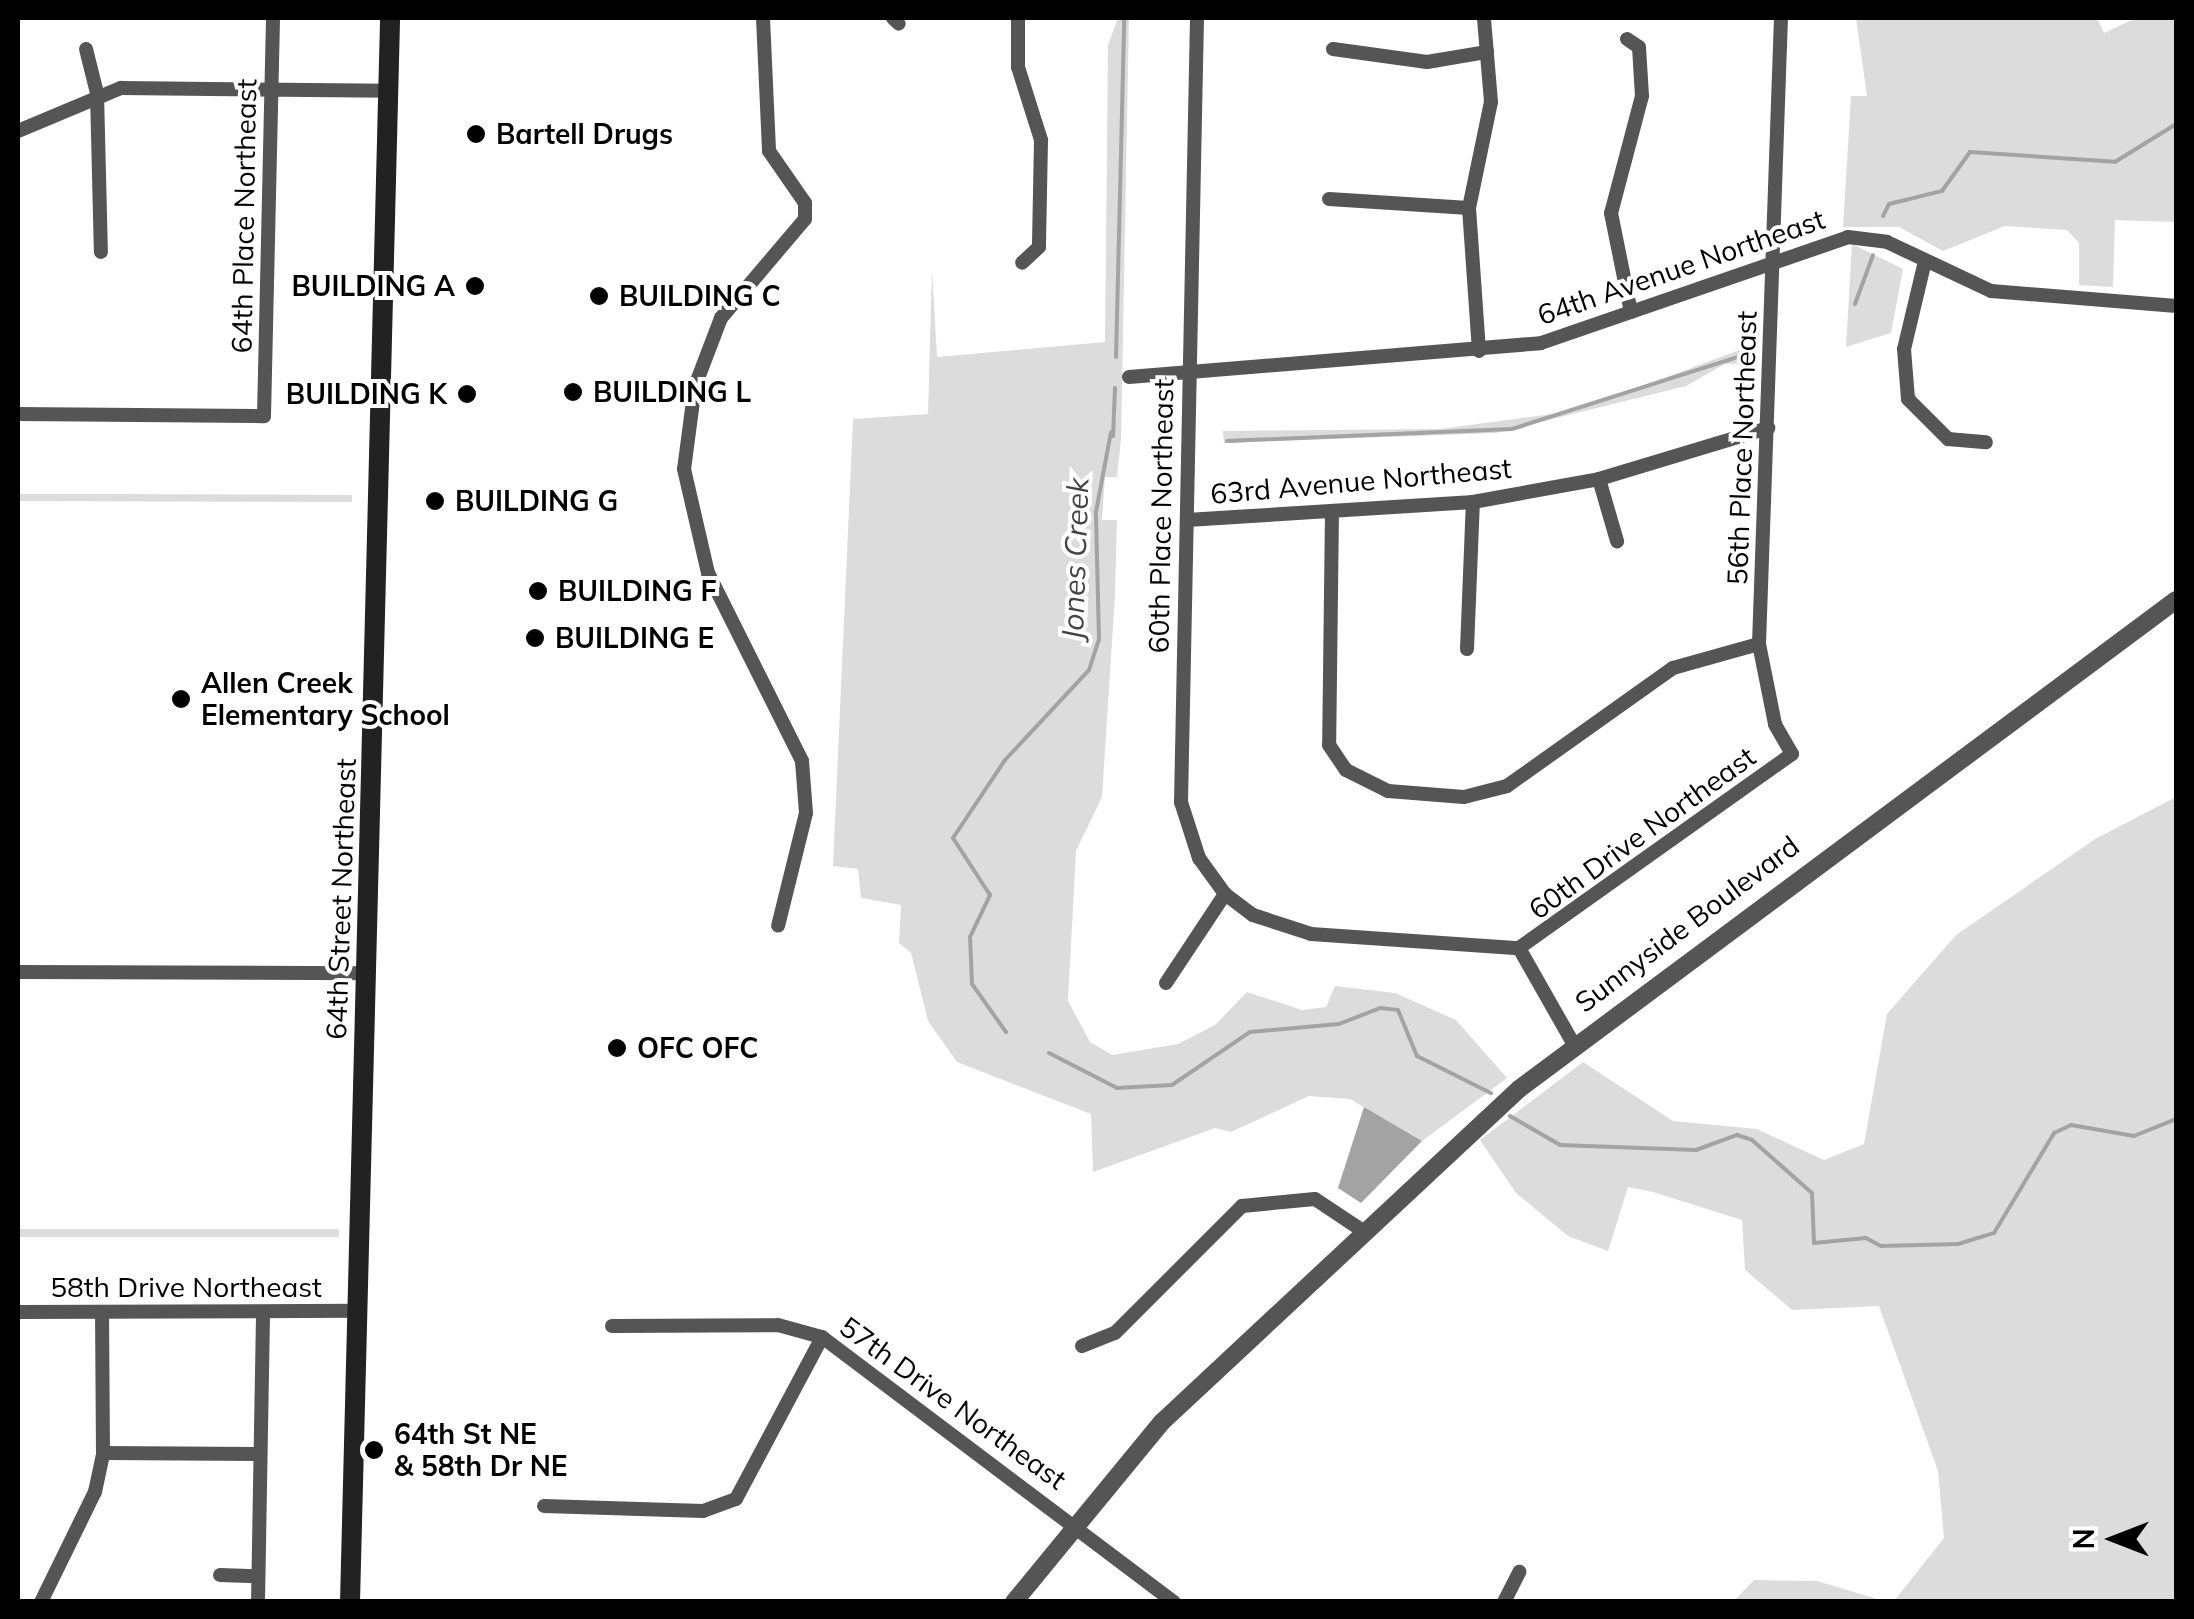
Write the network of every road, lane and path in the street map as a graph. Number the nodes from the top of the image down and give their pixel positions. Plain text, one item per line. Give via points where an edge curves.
1 (273, 18) edge
2 (390, 18) edge
3 (763, 18) edge
4 (1018, 18) edge
5 (1197, 18) edge
6 (1484, 18) edge
7 (1781, 18) edge
8 (1626, 39) dead end
9 (86, 49) dead end
10 (1333, 49) dead end
11 (1487, 52) junction
12 (273, 90) junction
13 (388, 92) junction
14 (97, 93) junction
15 (18, 131) edge
16 (1329, 199) dead end
17 (1469, 208) junction
18 (101, 252) dead end
19 (1926, 261) junction
20 (1022, 264) dead end
21 (1776, 264) junction
22 (2176, 306) edge
23 (1631, 312) junction
24 (1479, 350) junction
25 (1188, 374) junction
26 (1129, 376) dead end
27 (18, 414) edge
28 (1768, 428) junction
29 (1986, 442) dead end
30 (1599, 480) junction
31 (1473, 502) junction
32 (1332, 511) junction
33 (1186, 520) junction
34 (1617, 541) dead end
35 (2176, 600) edge
36 (1759, 644) junction
37 (1467, 648) dead end
38 (1792, 754) joint
39 (1226, 894) junction
40 (778, 926) dead end
41 (1519, 948) junction
42 (18, 972) edge
43 (367, 973) junction
44 (1166, 983) dead end
45 (1573, 1044) junction
46 (1363, 1231) junction
47 (354, 1311) junction
48 (18, 1312) edge
49 (102, 1313) junction
50 (263, 1313) junction
51 (612, 1326) dead end
52 (822, 1337) junction
53 (1082, 1346) dead end
54 (103, 1453) junction
55 (260, 1454) junction
56 (544, 1506) dead end
57 (1074, 1522) junction
58 (1519, 1572) dead end
59 (220, 1575) dead end
60 (258, 1576) junction
61 (41, 1602) edge
62 (258, 1602) edge
63 (350, 1602) edge
64 (1014, 1602) edge
65 (1174, 1602) edge
66 (1504, 1602) edge

1 - 12 street, 64th Place Northeast
2 - 13 main road, 64th Street Northeast
3 - 40 street via 769,151 805,203 805,219 721,318 694,386 684,468 708,573 802,761 806,813
4 - 20 street via 1018,67 1041,152 1039,247
5 - 25 street, 60th Place Northeast
6 - 11 street
7 - 21 street, 56th Place Northeast
8 - 23 street via 1639,47 1642,96 1611,213
9 - 14 street
10 - 11 street via 1427,62
11 - 17 street via 1492,102
12 - 13 street
12 - 14 street
12 - 27 street, 64th Place Northeast via 264,416
13 - 43 main road, 64th Street Northeast
14 - 15 street
14 - 18 street
16 - 17 street
17 - 24 street
19 - 21 street, 64th Avenue Northeast via 1862,236
19 - 22 street, 64th Avenue Northeast via 1992,291
19 - 29 street via 1904,349 1908,399 1930,430
21 - 23 street, 64th Avenue Northeast
21 - 28 street, 56th Place Northeast
23 - 24 street, 64th Avenue Northeast via 1541,343
24 - 25 street, 64th Avenue Northeast
25 - 26 street, 64th Avenue Northeast
25 - 33 street, 60th Place Northeast
28 - 30 street, 63rd Avenue Northeast
28 - 36 street, 56th Place Northeast
30 - 31 street, 63rd Avenue Northeast
30 - 34 street
31 - 32 street, 63rd Avenue Northeast
31 - 37 street
32 - 33 street, 63rd Avenue Northeast
32 - 36 street via 1325,723 1346,770 1388,792 1485,794 1674,668
33 - 39 street, 60th Place Northeast via 1181,802 1198,858
35 - 45 street, Sunnyside Boulevard
36 - 38 street, 56th Place Northeast via 1775,724
38 - 41 street, 60th Drive Northeast
39 - 41 street, 60th Drive Northeast via 1253,915 1311,934
39 - 44 street
41 - 45 street, 60th Drive Northeast
42 - 43 street
43 - 47 main road, 64th Street Northeast
45 - 46 street, Sunnyside Boulevard
46 - 53 street via 1314,1198 1242,1206 1115,1333
46 - 57 street, Sunnyside Boulevard
47 - 50 street, 58th Drive Northeast
47 - 63 main road, 64th Street Northeast
48 - 49 street, 58th Drive Northeast
49 - 50 street, 58th Drive Northeast
49 - 54 street
50 - 55 street
51 - 52 street, 57th Drive Northeast via 778,1325
52 - 56 street via 736,1499 703,1511
52 - 57 street, 57th Drive Northeast
54 - 55 street
54 - 61 street via 95,1492
55 - 60 street
57 - 64 street, Sunnyside Boulevard
57 - 65 street, 57th Drive Northeast
58 - 66 street
59 - 60 street
60 - 62 street

